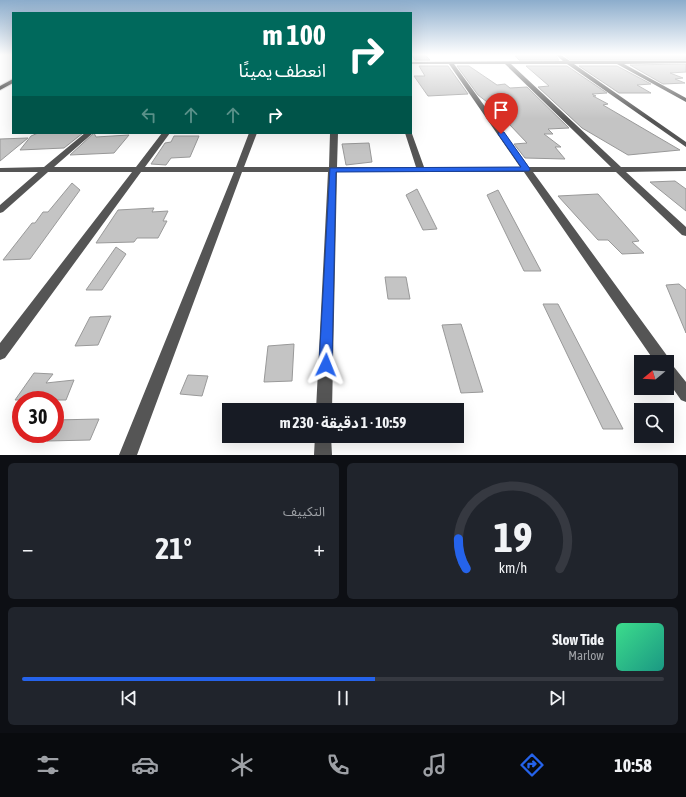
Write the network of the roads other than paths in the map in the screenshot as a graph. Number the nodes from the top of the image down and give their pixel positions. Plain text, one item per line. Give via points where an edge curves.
1 (460, 76) edge
2 (521, 76) edge
3 (587, 76) edge
4 (643, 76) edge
5 (12, 82) edge
6 (0, 88) edge
7 (686, 100) edge
8 (88, 134) edge
9 (165, 134) edge
10 (253, 134) edge
11 (334, 134) edge
12 (409, 134) edge
13 (686, 145) edge
14 (421, 169) junction
15 (526, 169) junction
16 (618, 169) junction
17 (686, 169) edge
18 (0, 170) edge
19 (46, 170) junction
20 (138, 170) junction
21 (238, 170) junction
22 (333, 170) junction
23 (0, 210) edge
24 (686, 234) edge
25 (0, 354) edge
26 (658, 355) edge
27 (674, 378) edge
28 (686, 395) edge
29 (324, 403) edge
30 (323, 443) edge
31 (128, 455) edge
32 (323, 455) edge

1 - 15 street
2 - 16 street
3 - 13 street
4 - 7 street
5 - 6 main road
8 - 19 street
9 - 20 street
10 - 21 street
11 - 22 street
12 - 14 street
14 - 15 street
14 - 22 street
15 - 16 street
15 - 26 street
16 - 17 street
16 - 24 street
18 - 19 street
19 - 20 street
19 - 23 street
20 - 21 street
20 - 25 street
21 - 22 street
21 - 31 street
22 - 29 street
27 - 28 street
30 - 32 street

